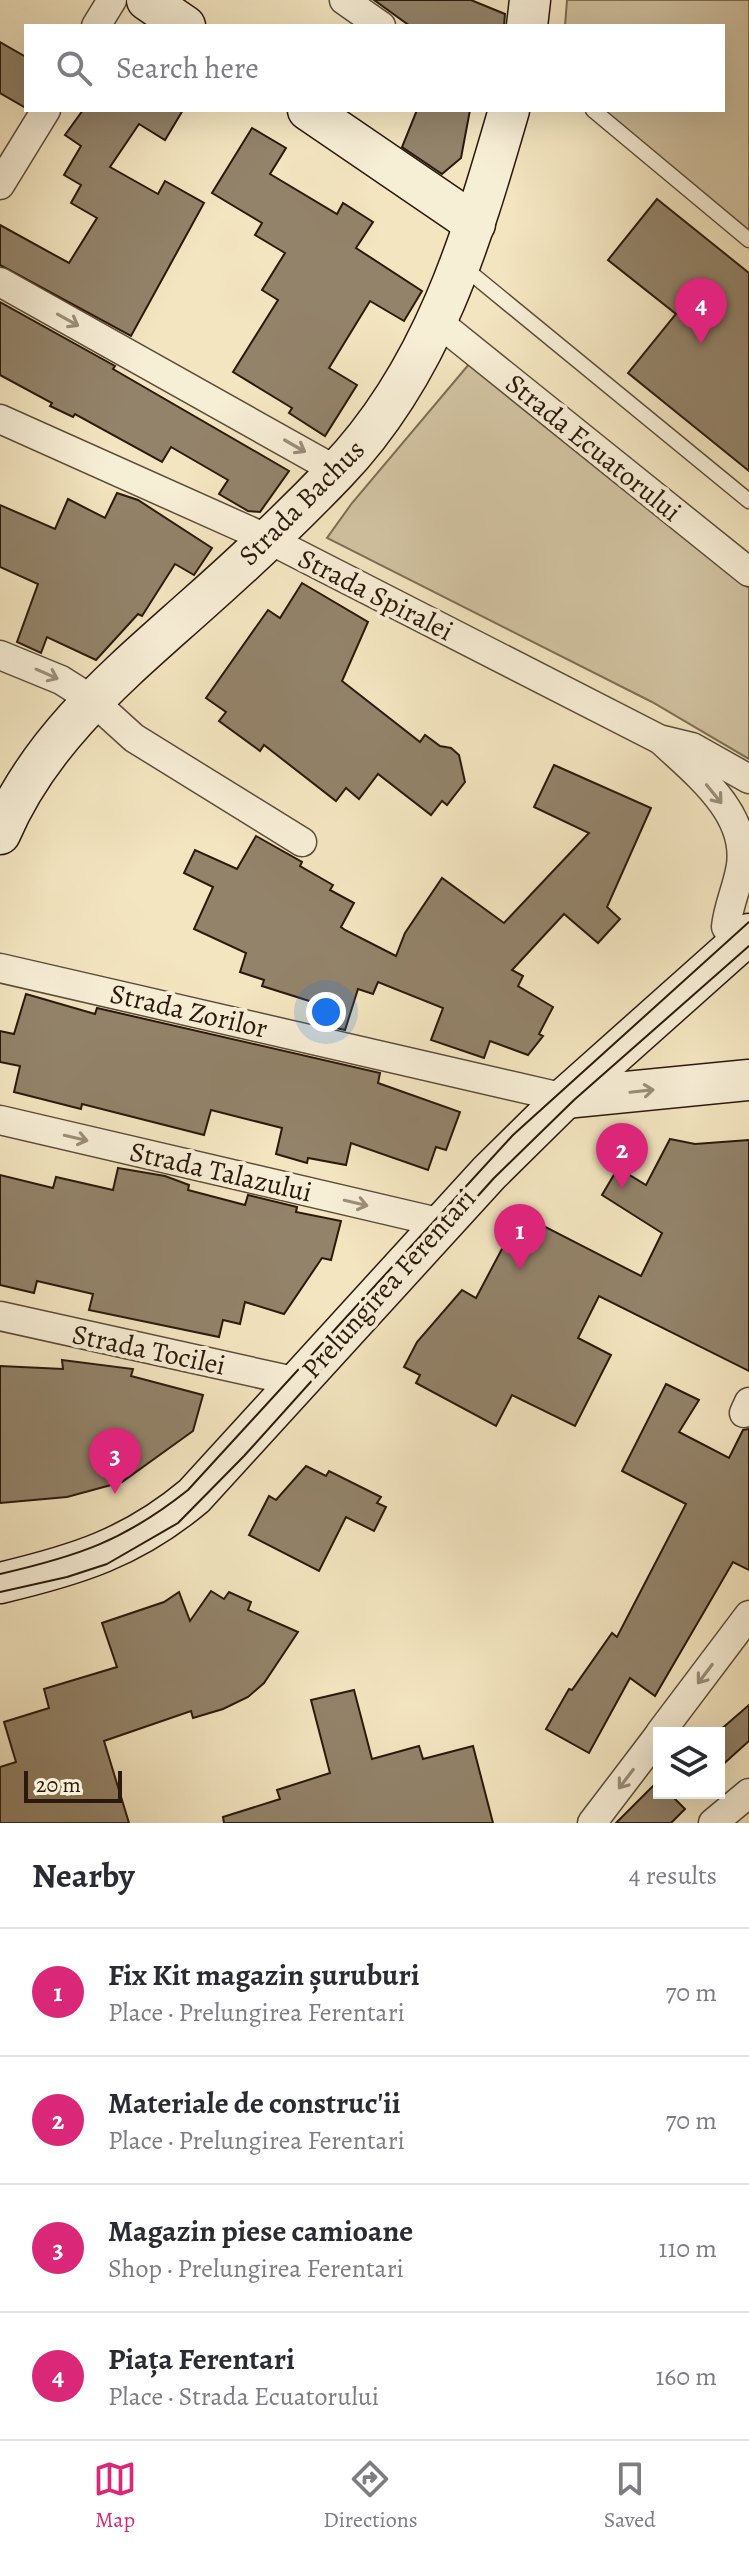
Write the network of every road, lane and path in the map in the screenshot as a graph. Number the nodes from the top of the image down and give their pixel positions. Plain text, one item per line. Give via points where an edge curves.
1 (112, 0) edge
2 (147, 0) edge
3 (344, 0) edge
4 (530, 0) edge
5 (97, 24) edge
6 (182, 24) edge
7 (378, 24) edge
8 (527, 24) edge
9 (45, 112) edge
10 (311, 112) edge
11 (508, 112) edge
12 (595, 112) edge
13 (0, 185) edge
14 (475, 224) junction
15 (749, 240) edge
16 (460, 265) junction
17 (0, 282) edge
18 (438, 322) junction
19 (0, 419) edge
20 (337, 471) junction
21 (749, 501) edge
22 (268, 539) junction
23 (749, 572) edge
24 (0, 655) edge
25 (91, 699) junction
26 (659, 739) junction
27 (749, 779) edge
28 (2, 825) edge
29 (302, 842) dead end
30 (746, 950) edge
31 (0, 968) edge
32 (749, 1080) edge
33 (565, 1098) junction
34 (0, 1120) edge
35 (442, 1223) junction
36 (0, 1316) edge
37 (298, 1382) junction
38 (0, 1583) edge
39 (749, 1615) edge
40 (665, 1727) edge
41 (653, 1743) edge
42 (749, 1793) edge
43 (594, 1822) edge
44 (713, 1823) edge

1 - 5 street
2 - 6 street
3 - 7 street
4 - 8 street
9 - 13 street
10 - 14 street
11 - 14 street, Strada Bachus
12 - 15 lane
14 - 16 street, Strada Bachus
16 - 18 street, Strada Bachus
16 - 21 lane
17 -> 20 street
18 - 20 street, Strada Bachus via 413,372
18 - 23 street, Strada Ecuatorului
19 - 22 street, Strada Spiralei
20 - 22 street, Strada Bachus
22 - 25 street, Strada Bachus
22 - 26 street, Strada Spiralei
24 -> 25 street via 61,680
25 - 28 street, Strada Bachus
25 - 29 street via 134,738
26 - 27 street, Strada Spiralei via 692,747
26 -> 30 street, Strada Spiralei via 710,788 737,826 742,863 726,927
30 - 33 street, Prelungirea Ferentari
31 - 33 street, Strada Zorilor
33 -> 32 street
33 - 35 street, Prelungirea Ferentari
34 -> 35 street, Strada Talazului
35 - 37 street, Prelungirea Ferentari
36 - 37 street, Strada Tocilei
37 - 38 street, Prelungirea Ferentari via 171,1516 91,1559
39 -> 40 street
41 -> 43 street
42 - 44 street

